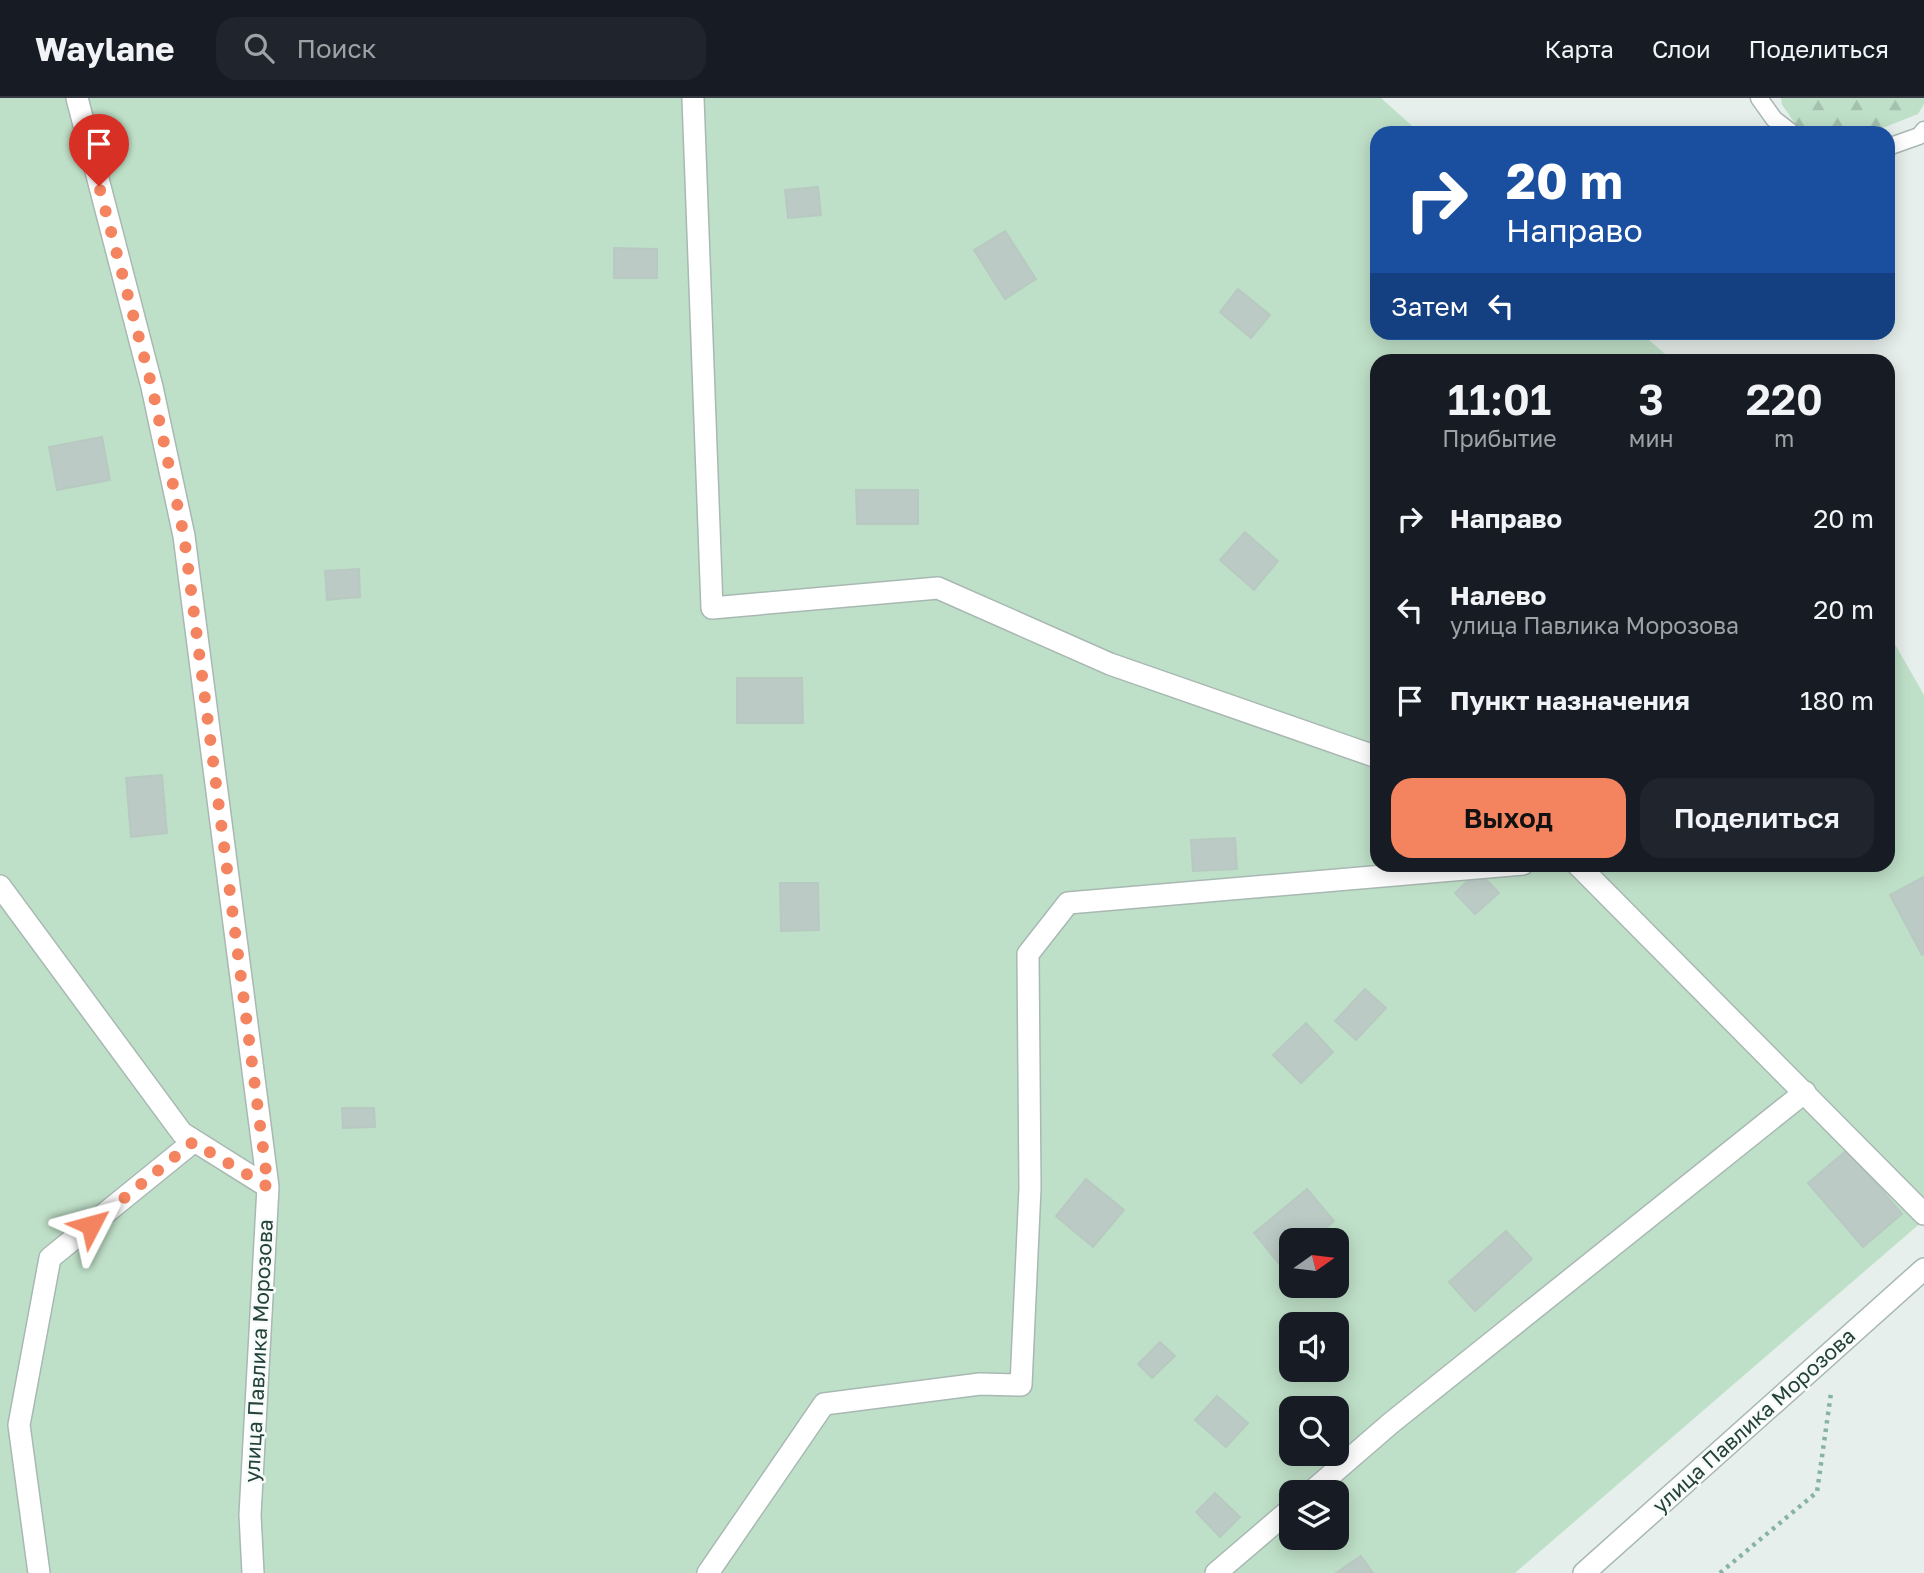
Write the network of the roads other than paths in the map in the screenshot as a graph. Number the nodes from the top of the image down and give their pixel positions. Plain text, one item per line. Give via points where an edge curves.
1 (77, 98) edge
2 (693, 98) edge
3 (1759, 98) edge
4 (1782, 126) edge
5 (1924, 130) edge
6 (1895, 145) edge
7 (1370, 755) edge
8 (1430, 872) edge
9 (1585, 872) edge
10 (0, 886) edge
11 (1805, 1092) junction
12 (193, 1142) junction
13 (268, 1187) junction
14 (1924, 1214) edge
15 (1924, 1269) edge
16 (1325, 1480) edge
17 (1279, 1519) edge
18 (39, 1573) edge
19 (253, 1573) edge
20 (708, 1573) edge
21 (1216, 1573) edge
22 (1584, 1573) edge

1 - 13 street, улица Павлика Морозова via 152,387 184,536
2 - 7 street via 712,608 938,588 1110,664
3 - 4 lane
5 - 6 lane
8 - 20 street via 1068,903 1028,954 1030,1188 1021,1385 980,1384 824,1404
9 - 11 street
10 - 12 street
11 - 14 street
11 - 16 street
12 - 13 street
12 - 18 street via 51,1258 19,1425
13 - 19 street, улица Павлика Морозова via 250,1516
15 - 22 street, улица Павлика Морозова
17 - 21 street

